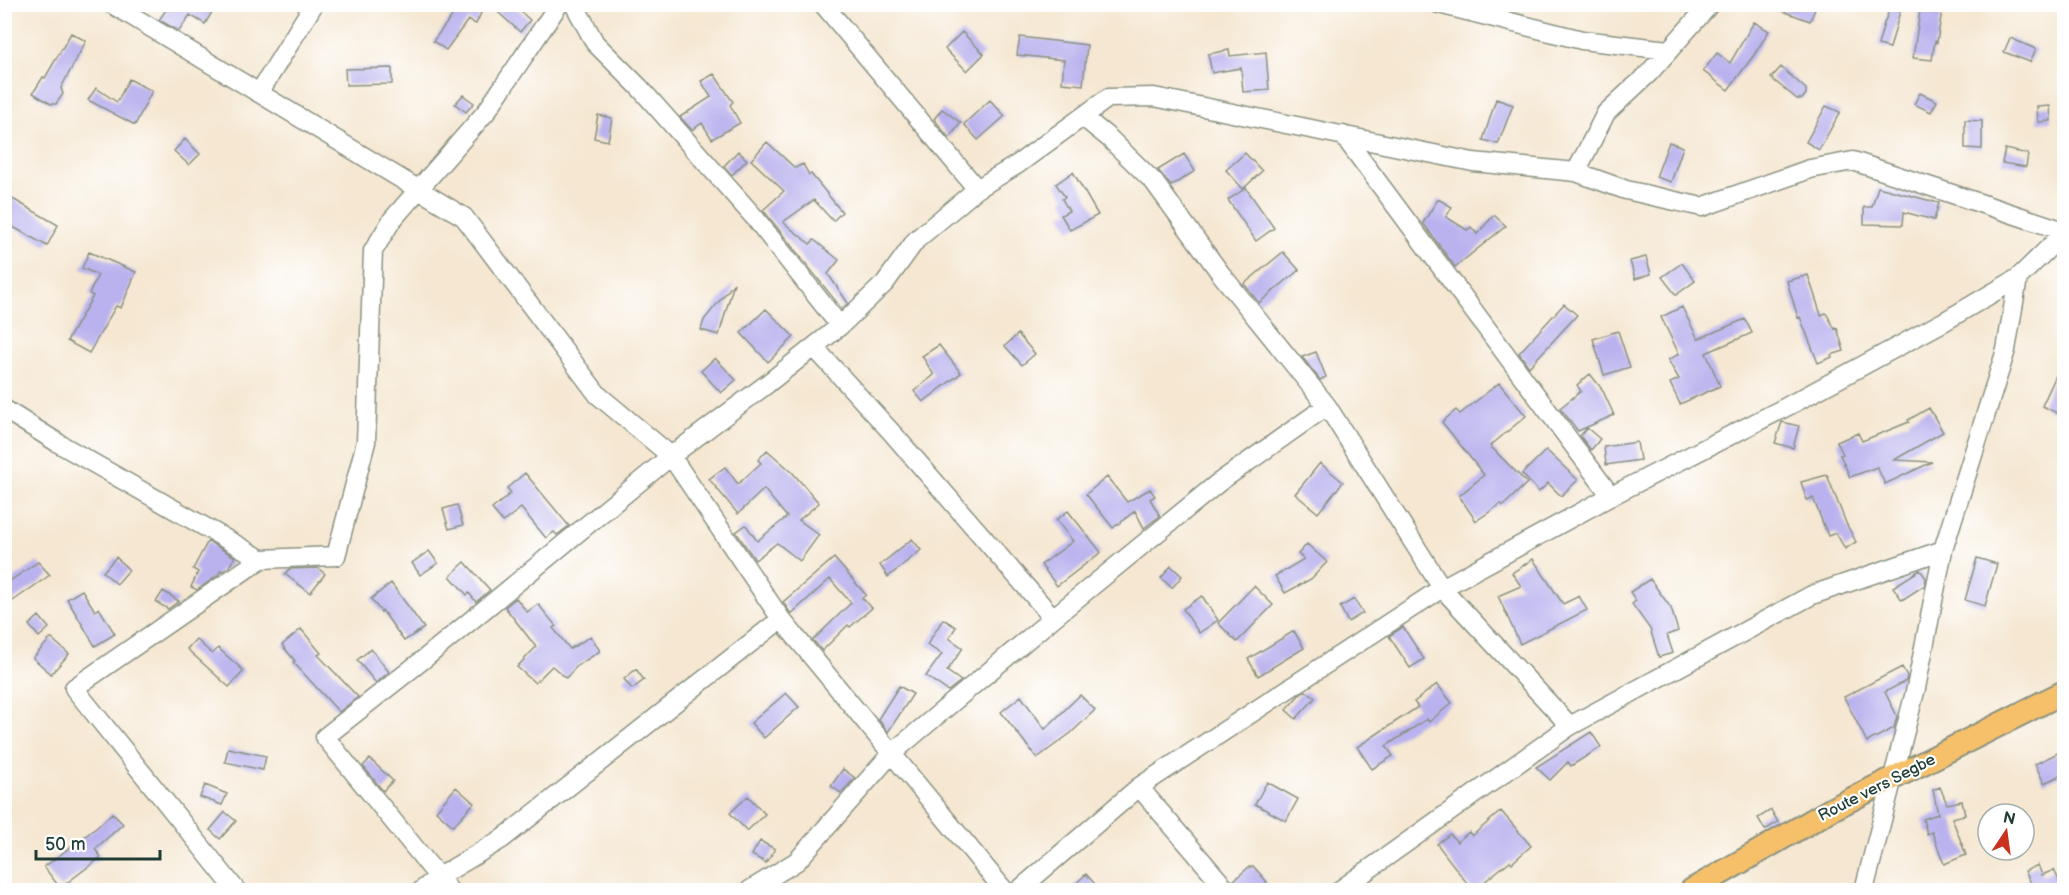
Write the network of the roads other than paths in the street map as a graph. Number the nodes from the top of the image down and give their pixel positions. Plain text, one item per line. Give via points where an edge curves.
1 (112, 4) edge
2 (314, 4) edge
3 (559, 4) edge
4 (574, 4) edge
5 (824, 4) edge
6 (1439, 4) edge
7 (1710, 4) edge
8 (1668, 50) junction
9 (259, 93) junction
10 (1083, 117) junction
11 (1343, 135) junction
12 (1576, 172) junction
13 (420, 188) junction
14 (977, 189) junction
15 (2064, 232) edge
16 (2018, 278) junction
17 (840, 326) junction
18 (814, 347) junction
19 (1327, 406) junction
20 (4, 409) edge
21 (671, 456) junction
22 (1611, 496) junction
23 (1943, 550) junction
24 (261, 559) junction
25 (1442, 588) junction
26 (1053, 618) junction
27 (781, 619) junction
28 (2064, 692) edge
29 (1570, 726) junction
30 (891, 754) junction
31 (1894, 778) junction
32 (1139, 787) junction
33 (443, 884) edge
34 (756, 889) edge
35 (236, 891) edge
36 (422, 891) edge
37 (1004, 891) edge
38 (1019, 891) edge
39 (1227, 891) edge
40 (1340, 891) edge
41 (1692, 891) edge
42 (1864, 891) edge

1 - 9 street
2 - 9 street
3 - 13 street via 486,112
4 - 17 street via 595,43 755,218
5 - 14 street
6 - 8 street via 1582,40
7 - 8 street
8 - 12 street via 1606,113
9 - 13 street
10 - 11 street via 1108,98 1154,97
10 - 14 street
10 - 19 street via 1154,182 1221,274
11 - 12 street via 1473,162
11 - 22 street
12 - 15 street via 1626,190 1702,207 1810,169 1853,160
13 - 21 street via 464,217 598,394
13 - 24 street via 392,220 373,251 366,442 336,556
14 - 17 street via 916,240 885,283
15 - 16 street
16 - 22 street via 1788,406
16 - 23 street via 2006,350
17 - 18 street
18 - 21 street
18 - 26 street
19 - 25 street
19 - 26 street via 1218,483
20 - 24 street
21 - 27 street
21 - 33 street via 326,737
22 - 25 street
23 - 29 street via 1812,595
23 - 31 street
24 - 35 street via 74,688
25 - 29 street
25 - 32 street
26 - 30 street
27 - 30 street
27 - 33 street
28 - 31 main road, Route vers Segbe
29 - 40 street
30 - 34 street via 797,861
30 - 37 street
31 - 41 main road, Route vers Segbe via 1834,808
31 - 42 street
32 - 38 street
32 - 39 street
33 - 36 street

